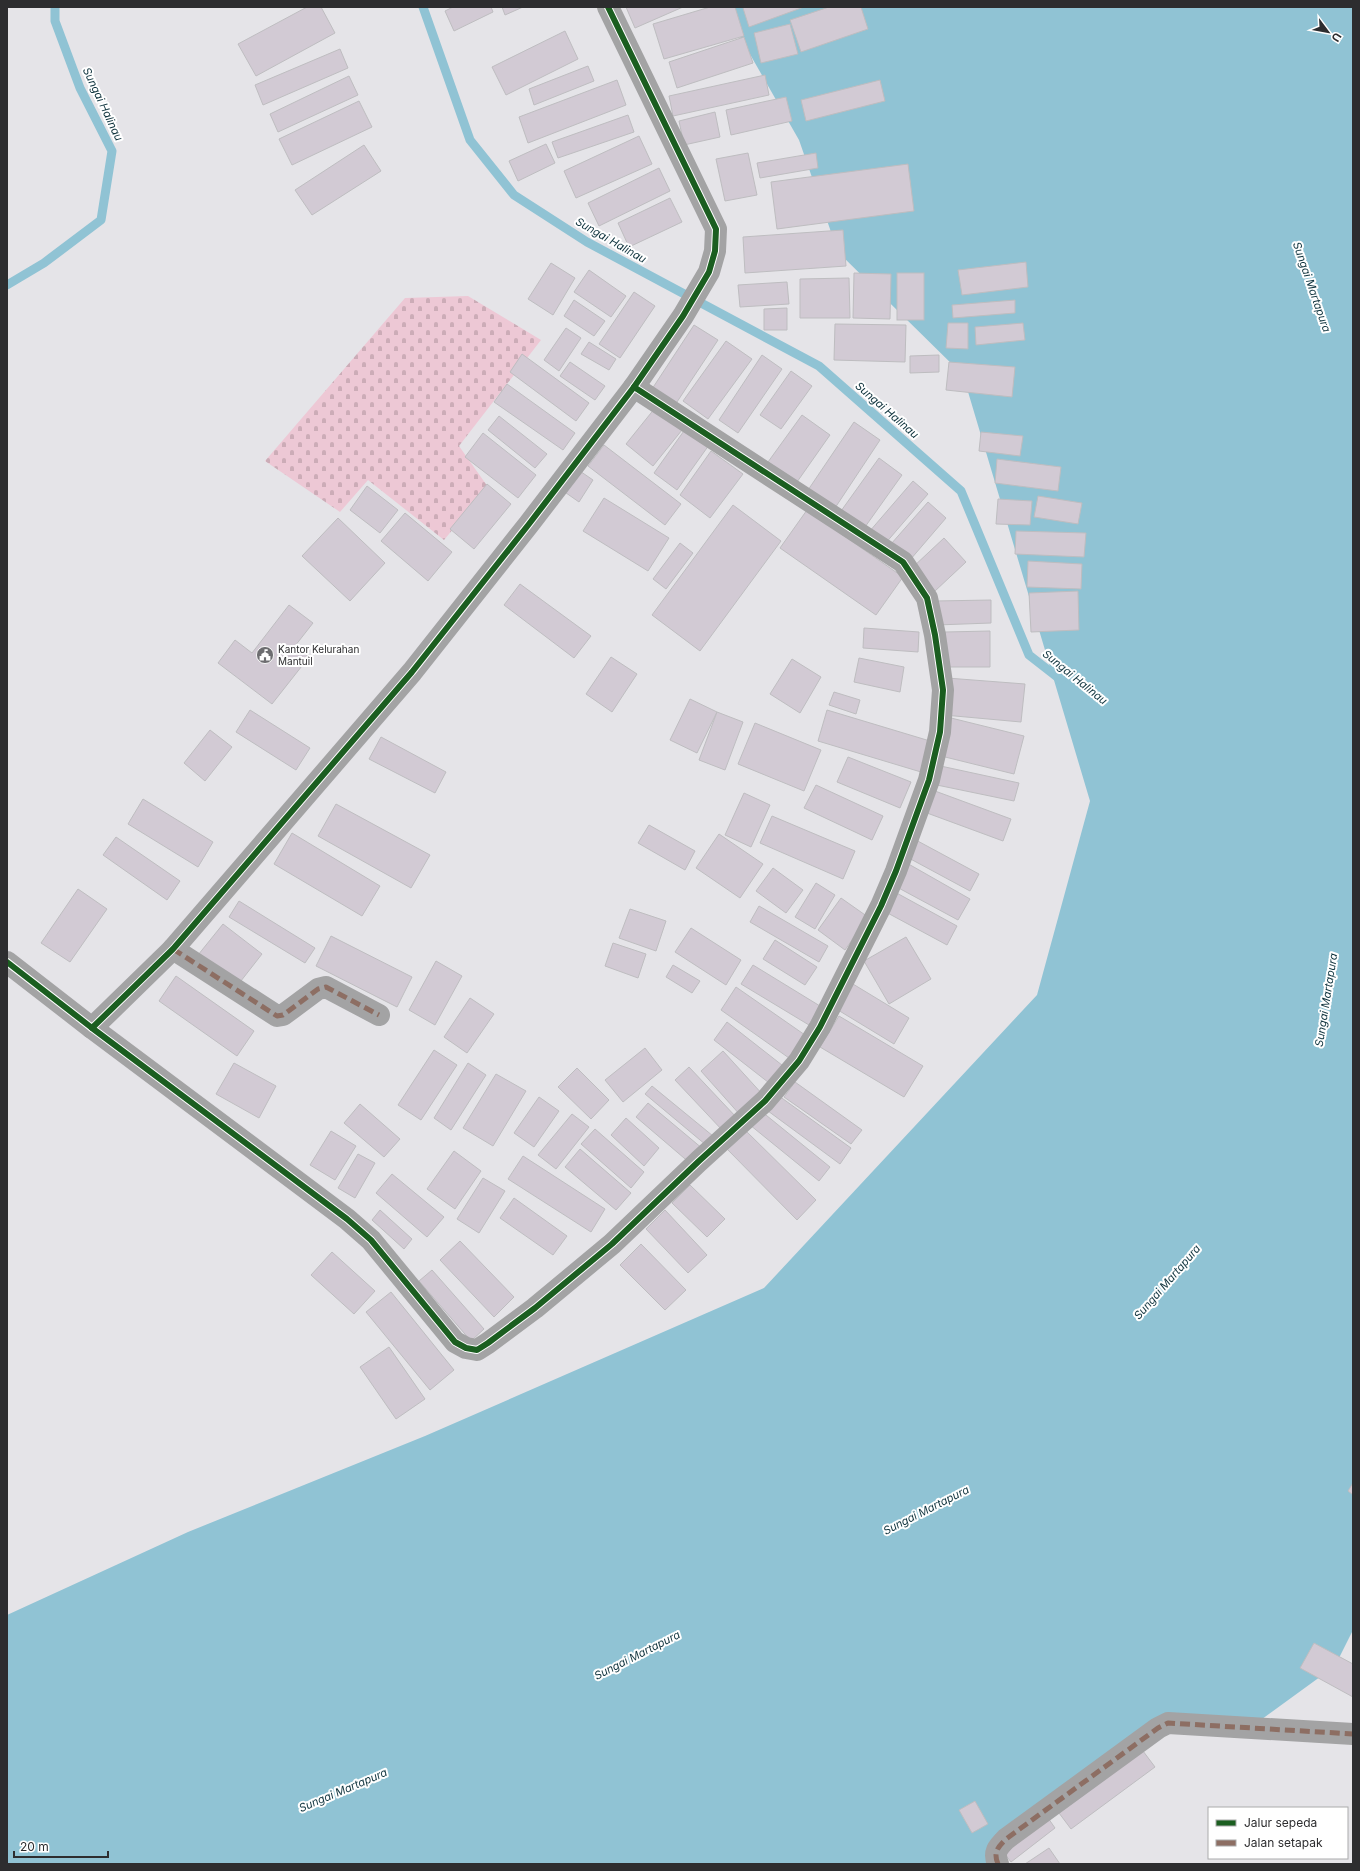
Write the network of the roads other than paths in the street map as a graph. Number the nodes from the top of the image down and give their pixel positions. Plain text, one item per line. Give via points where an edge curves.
1 (608, 7) edge
2 (634, 387) junction
3 (173, 949) junction
4 (7, 962) edge
5 (379, 1015) dead end
6 (92, 1028) junction
7 (1353, 1734) edge
8 (998, 1864) edge

1 - 2 street via 716,229 716,251 709,272 683,316
2 - 3 street via 412,672
2 - 6 street via 903,562 927,598 935,635 943,690 940,732 930,780 896,871 820,1027 799,1061 765,1102 612,1244 535,1308 476,1350 455,1342 371,1240 347,1219
3 - 5 street via 277,1016 283,1015 318,989 326,987
3 - 6 street
4 - 6 street
7 - 8 street via 1168,1723 1006,1839 996,1849

